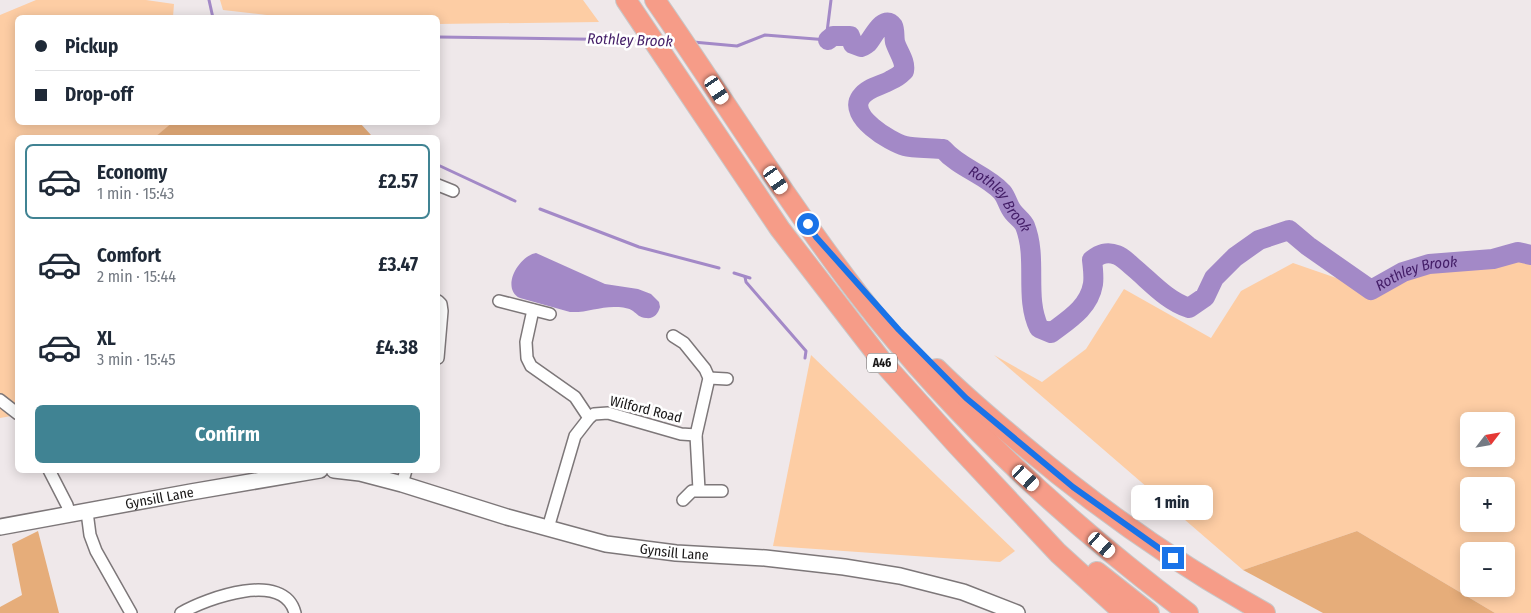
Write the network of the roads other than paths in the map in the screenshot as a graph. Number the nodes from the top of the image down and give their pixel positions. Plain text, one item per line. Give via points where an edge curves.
1 (626, 0) edge
2 (656, 0) edge
3 (440, 186) edge
4 (453, 191) dead end
5 (816, 237) junction
6 (499, 301) dead end
7 (440, 304) edge
8 (533, 310) junction
9 (550, 314) dead end
10 (440, 334) edge
11 (674, 336) dead end
12 (709, 378) junction
13 (727, 379) dead end
14 (0, 400) edge
15 (15, 412) edge
16 (589, 418) junction
17 (696, 435) junction
18 (50, 473) edge
19 (302, 473) edge
20 (360, 473) edge
21 (404, 477) edge
22 (997, 486) junction
23 (698, 490) junction
24 (722, 491) dead end
25 (684, 500) dead end
26 (87, 512) junction
27 (70, 515) junction
28 (0, 527) edge
29 (548, 528) junction
30 (131, 613) edge
31 (181, 613) edge
32 (295, 613) edge
33 (1017, 613) edge
34 (1124, 613) edge
35 (1149, 613) edge
36 (1188, 613) edge
37 (1265, 613) edge

1 - 22 highway, A46 via 780,229 884,365
2 - 5 highway, A46
3 - 4 street
5 - 36 highway, A46 via 893,337 1001,456 1115,556
5 - 37 highway, A46 via 899,330 966,398 1073,487 1173,558
6 - 8 street
7 - 10 street
8 - 9 street
8 - 16 street via 526,342 531,366 575,397
11 - 12 street via 684,343
12 - 13 street
12 - 17 street
14 - 15 street
16 - 17 street, Wilford Road via 594,414 608,413 681,434
16 - 29 street via 575,436
17 - 23 street
18 - 27 street
19 - 26 street, Gynsill Lane
20 - 21 street, Gynsill Lane
21 - 29 street, Gynsill Lane via 507,518
22 - 34 highway, A46 via 1058,553
22 - 35 highway, A46
23 - 24 street
23 - 25 street via 692,491
26 - 27 street, Gynsill Lane
26 - 30 street via 96,551
27 - 28 street, Gynsill Lane
29 - 33 street, Gynsill Lane via 606,544 676,553 765,558 900,576 963,592
31 - 32 street via 214,598 262,591 277,592 287,597

